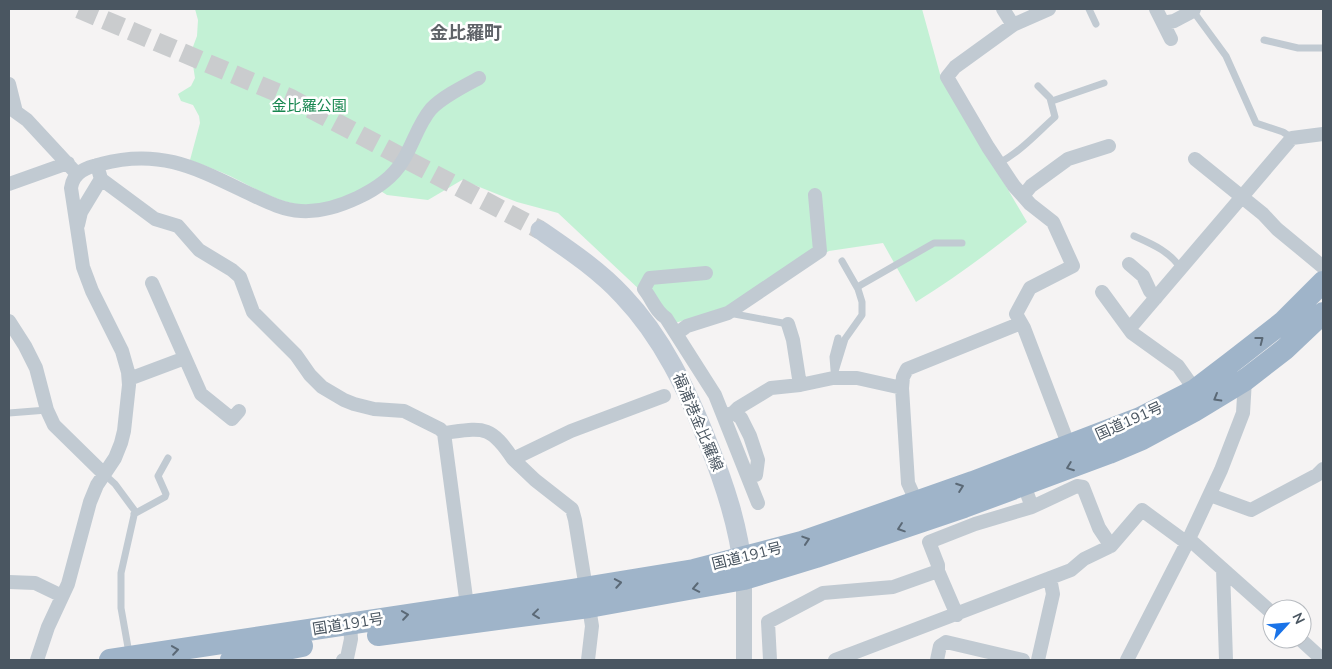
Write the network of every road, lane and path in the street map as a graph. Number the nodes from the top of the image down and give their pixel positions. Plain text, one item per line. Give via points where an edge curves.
1 (1003, 9) edge
2 (1088, 9) edge
3 (1156, 9) edge
4 (1045, 10) edge
5 (1193, 10) edge
6 (1164, 23) junction
7 (1096, 24) dead end
8 (1012, 25) junction
9 (1171, 39) dead end
10 (1264, 40) dead end
11 (1323, 48) edge
12 (479, 78) dead end
13 (1104, 83) dead end
14 (9, 84) edge
15 (1038, 86) dead end
16 (1052, 101) junction
17 (12, 110) edge
18 (1323, 134) edge
19 (1292, 138) junction
20 (1109, 146) dead end
21 (1195, 159) dead end
22 (68, 163) junction
23 (999, 163) junction
24 (97, 164) junction
25 (77, 174) junction
26 (101, 179) junction
27 (9, 184) edge
28 (815, 195) dead end
29 (1023, 196) junction
30 (1241, 197) junction
31 (77, 225) junction
32 (540, 230) tunnel mouth
33 (1134, 236) dead end
34 (962, 243) dead end
35 (842, 262) dead end
36 (1129, 264) dead end
37 (1323, 267) edge
38 (1181, 269) junction
39 (706, 273) dead end
40 (1323, 282) edge
41 (152, 283) dead end
42 (858, 289) junction
43 (1102, 292) dead end
44 (1156, 298) junction
45 (728, 313) junction
46 (1323, 313) edge
47 (9, 321) edge
48 (1020, 323) junction
49 (788, 324) joint
50 (1130, 328) junction
51 (676, 334) junction
52 (838, 338) dead end
53 (186, 358) junction
54 (1233, 361) junction
55 (833, 378) junction
56 (129, 379) junction
57 (1246, 380) junction
58 (800, 385) junction
59 (902, 388) junction
60 (1195, 390) junction
61 (664, 396) dead end
62 (47, 410) junction
63 (239, 411) dead end
64 (9, 413) edge
65 (728, 414) junction
66 (444, 433) junction
67 (734, 444) junction
68 (1068, 446) junction
69 (711, 449) junction
70 (168, 458) dead end
71 (513, 460) junction
72 (1323, 469) edge
73 (104, 474) junction
74 (756, 475) junction
75 (1024, 485) junction
76 (1210, 495) junction
77 (917, 503) junction
78 (1032, 507) junction
79 (134, 514) junction
80 (1188, 541) junction
81 (1111, 546) junction
82 (743, 568) junction
83 (1223, 569) junction
84 (938, 571) junction
85 (1050, 578) junction
86 (9, 582) edge
87 (62, 596) junction
88 (588, 598) junction
89 (1262, 604) edge
90 (468, 614) junction
91 (957, 615) junction
92 (350, 631) junction
93 (1311, 649) edge
94 (860, 656) edge
95 (120, 659) edge
96 (842, 659) edge
97 (38, 660) edge
98 (231, 660) edge
99 (343, 660) edge
100 (588, 660) edge
101 (744, 660) edge
102 (770, 660) edge
103 (937, 660) edge
104 (1023, 660) edge
105 (1038, 660) edge
106 (1126, 660) edge
107 (1226, 660) edge
108 (1323, 660) edge

1 - 8 street
2 - 7 lane
3 - 6 street
4 - 8 street
5 - 6 street
5 - 19 lane via 1226,56 1256,123
6 - 9 street
8 - 23 street via 955,67 948,77
10 - 11 lane via 1298,48
12 - 24 street via 432,107 403,161 386,182 371,192 320,211 291,211 273,205 202,171 170,161 148,157
13 - 16 lane
14 - 17 street
15 - 16 lane
16 - 23 lane via 1055,117
17 - 22 street via 27,120
18 - 19 street
19 - 30 street
20 - 29 street via 1068,159 1031,186
21 - 30 street
22 - 25 street
22 - 27 street
23 - 29 street
24 - 25 street
24 - 26 street
25 - 31 street via 71,188
26 - 31 street
26 - 66 street via 155,219 178,226 199,250 240,277 253,312 296,355 322,387 363,407 404,411
28 - 45 street via 820,251
29 - 48 street via 1053,222 1073,266 1030,288 1016,314
30 - 37 street
30 - 38 street
31 - 56 street via 83,267 122,351
32 - 69 main road, 福浦港金比羅線 via 605,278 637,311 667,354 690,396
33 - 38 lane via 1157,246 1177,261
34 - 42 lane via 934,243
35 - 42 lane
36 - 44 street via 1143,276
38 - 44 street
39 - 51 street via 650,278 644,289
54 -> 40 highway, 国道191号 via 1283,322
41 - 53 street
42 - 55 lane via 862,315 845,339
43 - 50 street
44 - 50 street
45 - 49 lane
45 - 51 street via 687,326
46 - 57 highway, 国道191号
47 - 62 street via 36,368
48 - 59 street via 907,369
48 - 68 street
49 - 58 street
50 - 60 street via 1178,366
51 - 65 street
52 - 55 lane via 833,357
53 - 56 street
53 - 63 street via 201,394 232,420
54 - 57 street
54 - 60 highway, 国道191号
55 - 58 street
55 - 59 street via 857,378
56 - 73 street via 124,431 115,458
57 -> 75 highway, 国道191号 via 1142,438
57 - 76 street via 1243,413
58 - 65 street via 771,388
59 - 77 street via 908,483
60 - 68 highway, 国道191号 via 1140,418
61 - 71 street via 578,428
62 - 64 lane
62 - 73 street via 54,425
65 - 67 street
65 - 74 street via 741,418 750,436 758,460
66 - 71 street via 483,430 499,440
66 - 90 street
67 - 69 street
67 - 74 street via 741,443 745,447
67 - 74 street via 757,500
77 -> 68 highway, 国道191号
69 - 82 main road, 福浦港金比羅線 via 735,518
70 - 79 lane via 158,476 165,496
71 - 88 street via 572,509
72 - 76 street via 1251,510
73 - 79 lane via 115,484
73 - 87 street via 90,502
75 - 78 street
75 -> 82 highway, 国道191号 via 816,557
76 - 80 street
82 -> 77 highway, 国道191号 via 802,542
78 - 81 street via 1077,486 1083,487 1099,528
78 - 84 street via 928,542
79 - 95 lane via 121,573
80 - 81 street via 1142,510
80 - 83 street
80 - 106 street
81 - 85 street via 1084,559 1071,570
82 - 88 highway, 国道191号 via 694,570
82 - 101 street
83 - 89 street
83 - 107 street
84 - 91 street
84 - 102 street via 883,589 823,593 792,609 768,622
85 - 91 street
85 - 105 street via 1053,594
86 - 87 street via 35,583
87 - 97 street via 48,626
88 - 90 highway, 国道191号
88 - 100 street via 592,626
90 - 92 highway, 国道191号
91 - 94 street
95 -> 92 highway, 国道191号
92 - 98 highway, 国道191号 via 308,644
92 - 99 street via 347,658
93 - 108 street
94 - 96 street
103 - 104 street via 940,646 946,642

